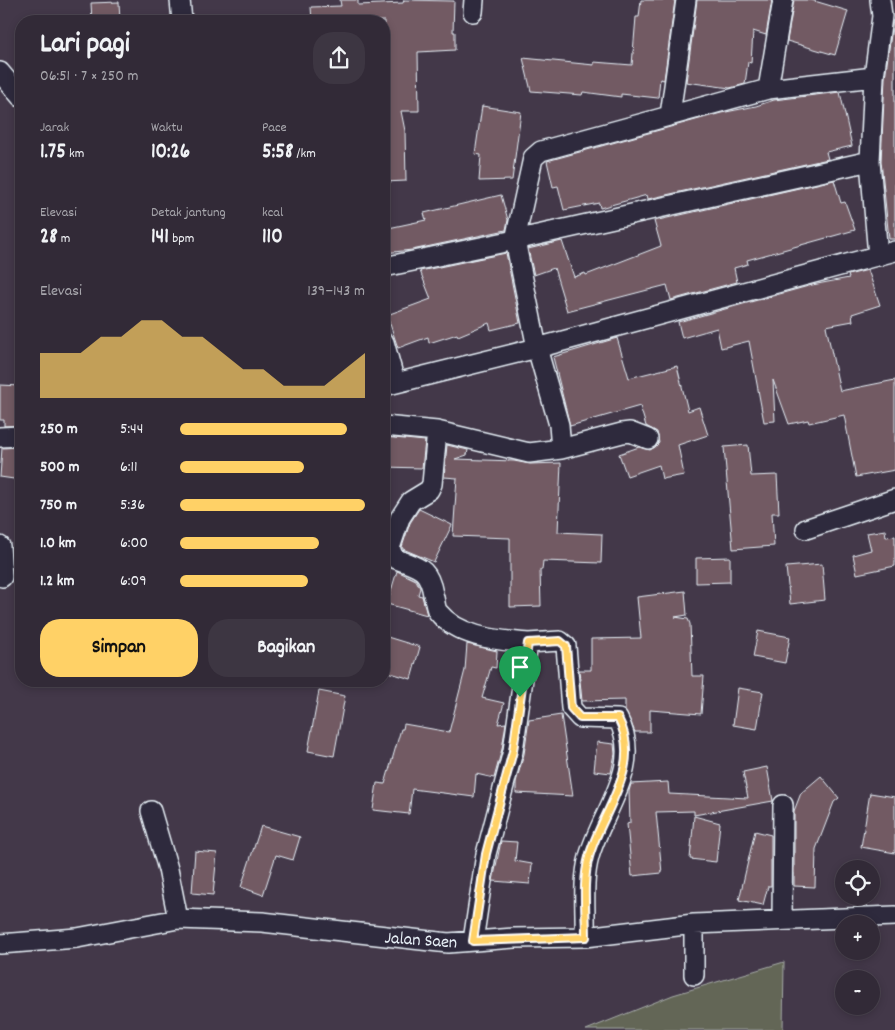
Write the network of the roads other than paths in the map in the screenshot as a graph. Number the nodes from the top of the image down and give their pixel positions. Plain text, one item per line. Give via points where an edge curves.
1 (180, 0) edge
2 (686, 0) edge
3 (783, 0) edge
4 (880, 0) edge
5 (181, 15) edge
6 (0, 72) edge
7 (874, 77) junction
8 (768, 89) junction
9 (15, 90) edge
10 (670, 115) junction
11 (870, 160) junction
12 (515, 240) junction
13 (886, 254) edge
14 (390, 267) edge
15 (537, 348) junction
16 (390, 384) edge
17 (390, 427) edge
18 (437, 431) junction
19 (15, 436) edge
20 (0, 437) edge
21 (648, 439) dead end
22 (561, 449) junction
23 (895, 499) edge
24 (806, 529) dead end
25 (0, 546) edge
26 (2, 576) dead end
27 (528, 643) junction
28 (783, 805) dead end
29 (152, 811) dead end
30 (895, 916) edge
31 (178, 919) junction
32 (782, 920) junction
33 (694, 927) junction
34 (586, 937) junction
35 (473, 941) junction
36 (0, 944) edge
37 (694, 972) dead end

1 - 5 street
2 - 10 street
3 - 8 street
4 - 7 street via 882,16
6 - 9 street
7 - 8 street
7 - 11 street
8 - 10 street
10 - 12 street via 541,151 533,158
11 - 12 street
11 - 13 street
12 - 14 street
12 - 15 street
13 - 15 street
15 - 16 street
15 - 22 street via 559,425
17 - 18 street
18 - 22 street via 529,453
18 - 27 street via 432,484 429,490 411,501 400,518 390,548 394,558 425,571 431,580 437,610 450,624 484,638
19 - 20 street
21 - 22 street via 630,432
23 - 24 street
25 - 26 street
27 - 34 street via 560,641 566,646 571,708 580,718 618,718 623,728 626,744 624,769 587,867
27 - 35 street via 513,751 486,854
28 - 32 street
29 - 31 street
30 - 32 street, Jalan Saen
31 - 35 street, Jalan Saen via 262,922 448,943
31 - 36 street, Jalan Saen via 77,938
32 - 33 street, Jalan Saen
33 - 34 street, Jalan Saen
33 - 37 street
34 - 35 street, Jalan Saen

